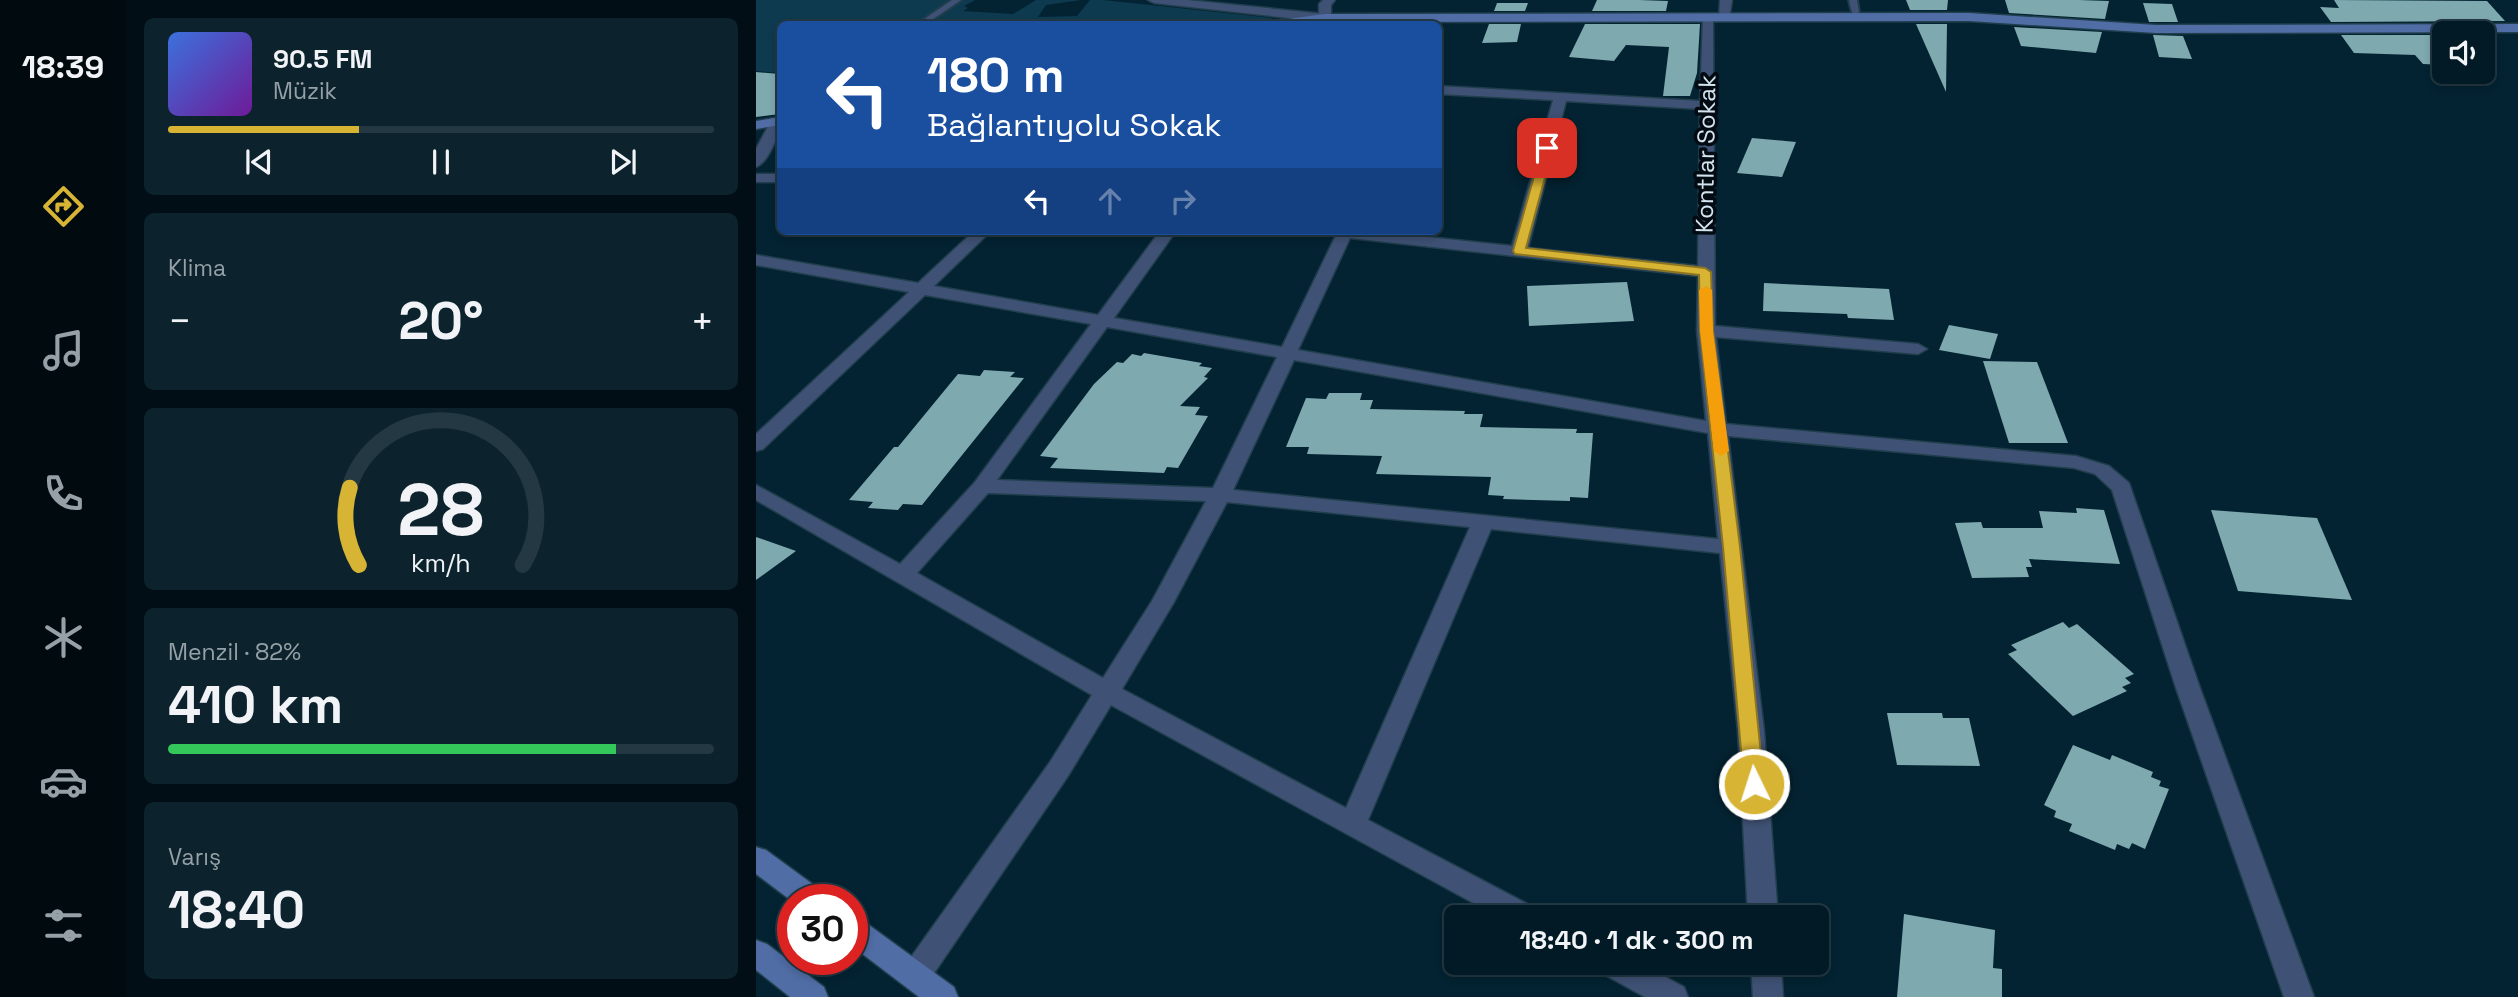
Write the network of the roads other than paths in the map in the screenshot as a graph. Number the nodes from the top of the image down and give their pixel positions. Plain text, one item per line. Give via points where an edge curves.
1 (957, 0) edge
2 (1154, 0) edge
3 (1329, 0) edge
4 (1726, 0) edge
5 (1853, 0) edge
6 (1325, 18) junction
7 (1716, 18) junction
8 (1857, 18) junction
9 (926, 21) edge
10 (1302, 21) edge
11 (1431, 21) edge
12 (2518, 28) edge
13 (1442, 90) edge
14 (1561, 96) junction
15 (1707, 105) junction
16 (777, 121) edge
17 (756, 125) edge
18 (777, 125) edge
19 (756, 163) edge
20 (756, 178) edge
21 (777, 178) edge
22 (980, 235) edge
23 (1165, 235) edge
24 (1344, 235) edge
25 (1372, 235) edge
26 (1519, 251) junction
27 (756, 261) edge
28 (1705, 272) junction
29 (922, 289) junction
30 (1103, 321) junction
31 (1706, 331) junction
32 (1918, 349) dead end
33 (1286, 354) junction
34 (1719, 429) junction
35 (756, 445) edge
36 (982, 486) junction
37 (756, 491) edge
38 (1220, 495) junction
39 (1483, 523) junction
40 (1732, 547) junction
41 (904, 574) junction
42 (1107, 692) junction
43 (1353, 824) junction
44 (756, 858) edge
45 (791, 884) edge
46 (1503, 905) edge
47 (1762, 905) edge
48 (868, 941) edge
49 (756, 953) edge
50 (1633, 975) edge
51 (1767, 975) edge
52 (915, 976) junction
53 (813, 997) edge
54 (943, 997) edge
55 (1673, 997) edge
56 (1768, 997) edge
57 (2299, 997) edge

1 - 9 lane
2 - 6 street
3 - 6 street
4 - 7 street, Kontlar Sokak
5 - 8 lane
6 - 10 main road
6 - 11 main road
7 - 8 main road
7 - 11 main road
7 - 15 street, Kontlar Sokak
8 - 12 main road via 1969,17 2156,29
13 - 14 street
14 - 15 street
14 - 26 street
15 - 28 street, Kontlar Sokak
16 - 17 main road
18 - 19 street
20 - 21 street
22 - 29 street
23 - 30 street
24 - 33 street
25 - 26 street
26 - 28 street
27 - 29 street
28 - 31 street, Kontlar Sokak
29 - 30 street
29 - 35 street
30 - 33 street
30 - 36 street
31 - 32 street
31 - 34 street, Kontlar Sokak
33 - 34 street
33 - 38 street
34 - 40 street, Kontlar Sokak
34 - 57 street via 2076,462 2102,470 2117,481
36 - 38 street
36 - 41 street
37 - 41 street
38 - 39 street
38 - 42 street via 1163,602
39 - 40 street
39 - 43 street
40 - 47 street, Kontlar Sokak
41 - 42 street
42 - 43 street
42 - 52 street
43 - 46 street
44 - 45 main road
48 - 52 main road
49 - 53 main road
50 - 55 street
51 - 56 street
52 - 54 main road

